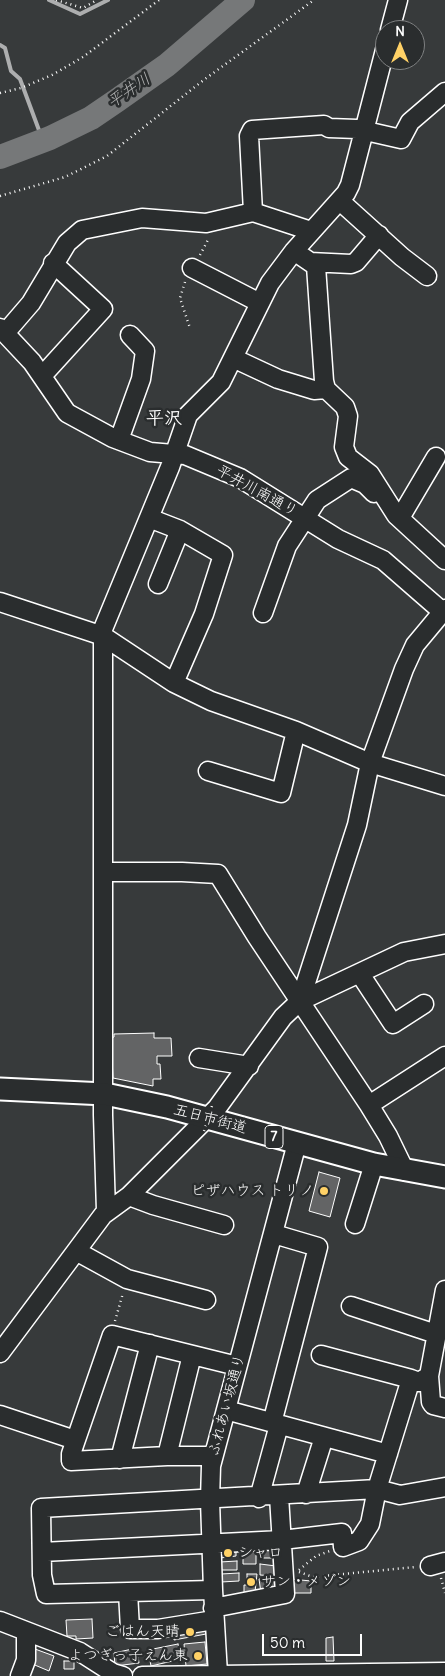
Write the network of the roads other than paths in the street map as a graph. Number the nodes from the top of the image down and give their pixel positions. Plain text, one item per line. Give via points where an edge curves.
1 (398, 0) edge
2 (393, 20) edge
3 (380, 70) edge
4 (445, 92) edge
5 (365, 131) junction
6 (340, 201) junction
7 (252, 212) junction
8 (312, 232) junction
9 (379, 235) junction
10 (294, 251) junction
11 (310, 262) junction
12 (54, 263) junction
13 (192, 268) dead end
14 (427, 276) dead end
15 (260, 303) junction
16 (3, 330) edge
17 (130, 334) dead end
18 (233, 358) junction
19 (42, 376) junction
20 (326, 389) junction
21 (119, 440) junction
22 (174, 454) junction
23 (436, 458) dead end
24 (398, 516) junction
25 (149, 518) junction
26 (305, 518) junction
27 (180, 530) junction
28 (445, 560) edge
29 (158, 584) dead end
30 (0, 602) edge
31 (444, 612) edge
32 (263, 613) dead end
33 (103, 636) junction
34 (174, 683) junction
35 (296, 731) junction
36 (370, 764) junction
37 (208, 771) dead end
38 (445, 786) edge
39 (104, 872) junction
40 (445, 944) edge
41 (360, 974) junction
42 (300, 1001) junction
43 (424, 1004) dead end
44 (199, 1058) dead end
45 (442, 1063) edge
46 (249, 1066) junction
47 (0, 1089) edge
48 (104, 1094) junction
49 (369, 1105) junction
50 (208, 1118) junction
51 (297, 1143) junction
52 (374, 1164) junction
53 (404, 1171) junction
54 (445, 1177) edge
55 (129, 1196) junction
56 (106, 1212) junction
57 (355, 1224) dead end
58 (224, 1225) dead end
59 (274, 1234) junction
60 (76, 1251) junction
61 (445, 1290) edge
62 (206, 1300) dead end
63 (351, 1306) dead end
64 (436, 1334) junction
65 (150, 1344) junction
66 (0, 1354) edge
67 (321, 1354) dead end
68 (192, 1355) junction
69 (237, 1366) junction
70 (429, 1376) junction
71 (411, 1379) junction
72 (445, 1408) edge
73 (226, 1410) junction
74 (0, 1415) edge
75 (276, 1424) junction
76 (324, 1437) junction
77 (76, 1440) junction
78 (388, 1454) junction
79 (167, 1456) junction
80 (213, 1456) junction
81 (120, 1459) junction
82 (445, 1487) edge
83 (377, 1489) junction
84 (306, 1494) junction
85 (279, 1496) junction
86 (259, 1498) junction
87 (210, 1500) junction
88 (282, 1540) junction
89 (211, 1544) junction
90 (42, 1552) junction
91 (212, 1590) junction
92 (128, 1592) junction
93 (214, 1614) junction
94 (0, 1621) edge
95 (26, 1633) junction
96 (445, 1672) edge
97 (366, 1674) edge
98 (200, 1675) edge
99 (229, 1675) edge
100 (20, 1676) edge
101 (123, 1676) edge
102 (142, 1676) edge

1 - 2 street
3 - 5 street
4 - 5 street via 410,122 401,140
5 - 6 street via 350,185
5 - 7 street via 324,125 252,130 249,136
6 - 8 street
6 - 9 street
7 - 8 street
7 - 12 street via 206,223 142,218 82,230 67,243
8 - 10 street
9 - 11 street via 356,262
9 - 14 street
10 - 11 street
10 - 15 street
11 - 20 street via 316,266
12 - 16 street via 31,303
12 - 19 street via 103,309
13 - 15 street
15 - 18 street
16 - 19 street, 平井川南通り
17 - 21 street via 144,351 142,379
18 - 20 street via 278,379 314,390
18 - 22 street via 215,390 188,415
19 - 21 street, 平井川南通り via 67,413
20 - 24 street via 345,408 348,416 344,447 348,457 370,474
21 - 22 street, 平井川南通り via 150,452
22 - 25 street
22 - 26 street, 平井川南通り via 185,455 240,478
23 - 24 street
24 - 26 street via 365,484 351,478 317,500
24 - 28 street
25 - 27 street
25 - 33 street
26 - 31 street, 平井川南通り via 338,539 383,560
26 - 32 street via 287,546
27 - 29 street
27 - 34 street via 223,555 204,614
30 - 33 street
31 - 36 street via 412,651
33 - 34 street
33 - 39 street
34 - 35 street via 211,701
35 - 36 street
35 - 37 street via 281,793
36 - 38 street
36 - 42 street via 357,825
39 - 42 street via 218,874
39 - 48 street
40 - 41 street via 404,952
41 - 42 street
41 - 43 street via 393,1024
42 - 46 street via 283,1017
42 - 49 street
44 - 46 street
45 - 49 street
46 - 50 street
47 - 48 main road, 五日市街道 / 7
48 - 50 main road, 五日市街道 / 7
48 - 56 street
49 - 53 street
50 - 51 main road, 五日市街道 / 7
50 - 55 street
51 - 52 main road, 五日市街道 / 7
51 - 59 street, ふれあい坂通り
52 - 53 main road, 五日市街道 / 7
52 - 57 street
53 - 54 main road, 五日市街道 / 7
55 - 56 street
55 - 58 street via 153,1206
56 - 60 street
59 - 69 street, ふれあい坂通り
59 - 75 street via 318,1247
60 - 62 street via 127,1279
60 - 66 street
61 - 64 street
63 - 64 street
64 - 70 street
65 - 68 street
65 - 77 street via 112,1335
65 - 81 street
67 - 71 street
68 - 69 street
68 - 79 street
69 - 73 street, ふれあい坂通り
70 - 71 street via 419,1382
70 - 72 street via 431,1402
71 - 78 street
73 - 75 street
73 - 80 street, ふれあい坂通り
74 - 77 street
75 - 76 street
75 - 86 street
76 - 78 street
76 - 84 street
77 - 81 street via 71,1461
78 - 83 street
79 - 80 street
79 - 81 street
80 - 87 street, ふれあい坂通り
82 - 83 street via 400,1495
83 - 84 street
83 - 88 street via 370,1524 359,1541 343,1547 342,1533
84 - 85 street
85 - 86 street
85 - 88 street
86 - 87 street
87 - 89 street, ふれあい坂通り
87 - 90 street via 41,1508
88 - 89 street
88 - 93 street via 290,1573 285,1594
89 - 90 street
89 - 91 street, ふれあい坂通り
90 - 92 street via 46,1594
91 - 92 street
91 - 93 street, ふれあい坂通り
92 - 93 street via 130,1629 158,1629
93 - 99 street, ふれあい坂通り
94 - 95 street
95 - 100 street via 26,1660
95 - 101 street via 80,1652
96 - 97 street
97 - 99 street
98 - 99 street
98 - 102 street

